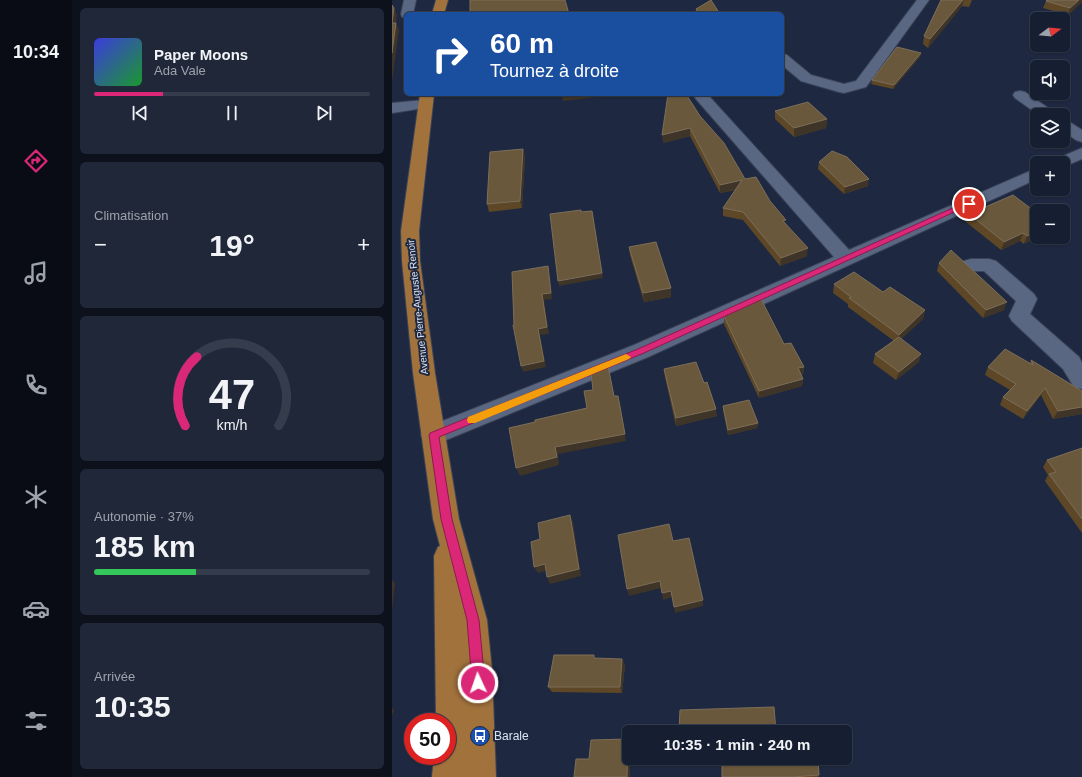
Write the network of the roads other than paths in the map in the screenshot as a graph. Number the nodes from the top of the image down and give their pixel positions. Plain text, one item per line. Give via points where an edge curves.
1 (410, 0) edge
2 (433, 0) edge
3 (442, 0) edge
4 (922, 0) edge
5 (408, 12) edge
6 (434, 12) edge
7 (439, 12) edge
8 (784, 60) edge
9 (1020, 95) dead end
10 (701, 96) dead end
11 (426, 99) edge
12 (392, 108) edge
13 (1039, 108) edge
14 (1070, 129) edge
15 (1082, 137) edge
16 (1082, 153) edge
17 (1070, 158) edge
18 (1030, 176) edge
19 (846, 259) junction
20 (971, 265) dead end
21 (1082, 381) edge
22 (433, 435) junction
23 (446, 519) junction
24 (448, 777) edge
25 (480, 777) edge

1 - 5 lane
2 - 6 main road
3 - 7 main road
4 - 8 lane via 861,84 844,89 818,82 806,78
9 - 13 lane
10 - 19 lane
11 - 12 lane
11 - 22 main road, Avenue Pierre-Auguste Renoir via 410,231 417,315
14 - 15 lane
16 - 17 lane
18 - 19 lane
19 - 22 lane via 641,351
20 - 21 lane via 989,265 1027,299 1019,316 1071,363
22 - 23 main road, Avenue Pierre-Auguste Renoir
23 - 24 main road, Avenue Pierre-Auguste Renoir via 451,706
23 - 25 main road, Avenue Pierre-Auguste Renoir via 473,620 478,670

